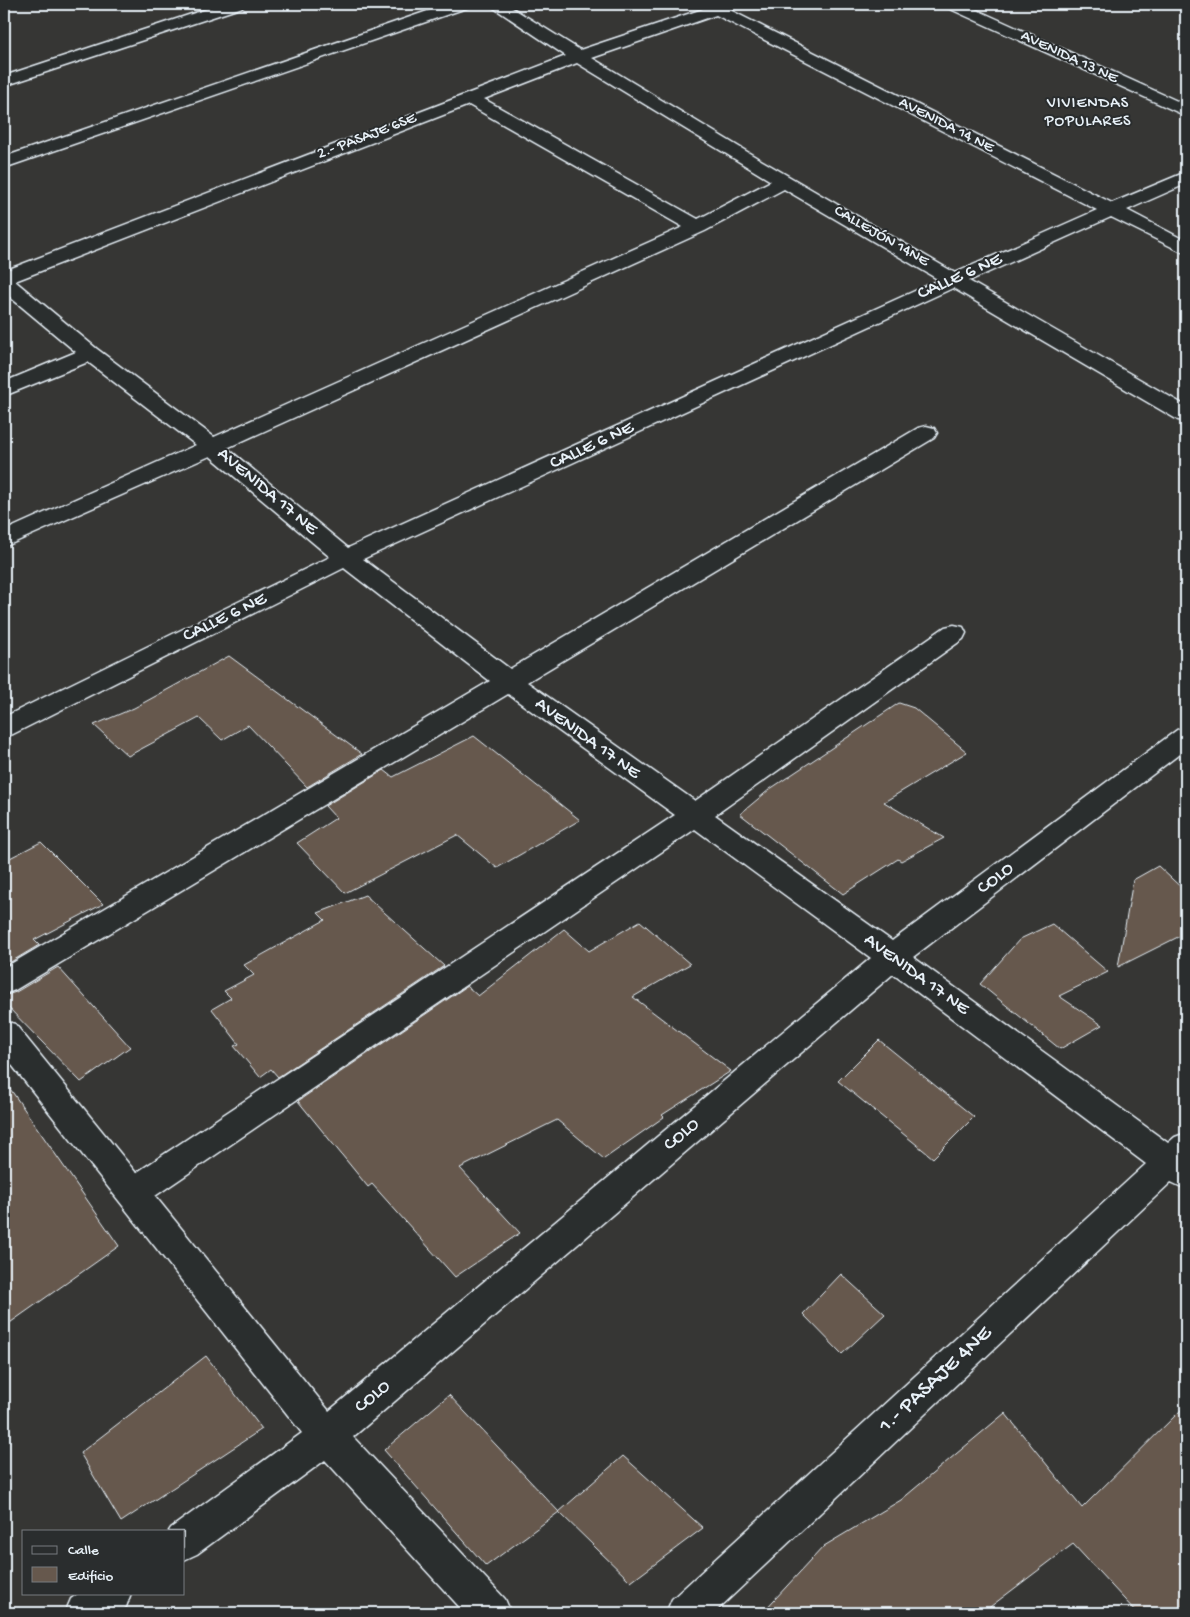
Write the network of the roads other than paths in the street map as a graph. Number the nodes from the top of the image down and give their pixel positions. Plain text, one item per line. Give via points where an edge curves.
1 (237, 4) edge
2 (463, 4) edge
3 (496, 4) edge
4 (733, 4) edge
5 (952, 4) edge
6 (711, 6) edge
7 (577, 56) junction
8 (4, 80) edge
9 (470, 98) junction
10 (1186, 111) edge
11 (4, 163) edge
12 (1186, 177) edge
13 (785, 181) junction
14 (1111, 209) junction
15 (698, 227) junction
16 (1186, 248) edge
17 (4, 278) edge
18 (955, 280) junction
19 (4, 282) edge
20 (90, 352) junction
21 (4, 390) edge
22 (1186, 416) edge
23 (926, 433) dead end
24 (212, 446) junction
25 (4, 540) edge
26 (346, 558) junction
27 (954, 633) dead end
28 (508, 681) junction
29 (4, 728) edge
30 (1186, 736) edge
31 (694, 816) junction
32 (892, 957) junction
33 (4, 982) edge
34 (4, 1033) edge
35 (1180, 1162) edge
36 (132, 1194) junction
37 (327, 1436) junction
38 (185, 1540) edge
39 (111, 1594) edge
40 (85, 1613) edge
41 (491, 1613) edge
42 (686, 1613) edge

1 - 8 street
2 - 11 street
3 - 7 street, CALLEJÓN 14NE
4 - 6 street, 2.- PASAJE 6SE
5 - 10 street, AVENIDA 13 NE
6 - 7 street, 2.- PASAJE 6SE
6 - 14 street, AVENIDA 14 NE
7 - 9 street, 2.- PASAJE 6SE
7 - 13 street, CALLEJÓN 14NE
9 - 15 street
9 - 17 street, 2.- PASAJE 6SE
12 - 14 street, CALLE 6 NE
13 - 15 street
13 - 18 street, CALLEJÓN 14NE
14 - 16 street, AVENIDA 14 NE
14 - 18 street, CALLE 6 NE
15 - 24 street
18 - 22 street, CALLEJÓN 14NE
18 - 26 street, CALLE 6 NE
19 - 20 street, AVENIDA 17 NE
20 - 21 street
20 - 24 street, AVENIDA 17 NE
23 - 28 street
24 - 25 street
24 - 26 street, AVENIDA 17 NE
26 - 28 street, AVENIDA 17 NE
26 - 29 street, CALLE 6 NE
27 - 31 street
28 - 31 street, AVENIDA 17 NE
28 - 33 street
30 - 32 street, COLO
31 - 32 street, AVENIDA 17 NE
31 - 36 street
32 - 35 street, AVENIDA 17 NE
32 - 37 street, COLO
34 - 36 street
35 - 42 street, 1.- PASAJE 4NE
36 - 37 street
37 - 38 street, COLO
37 - 41 street
39 - 40 street

